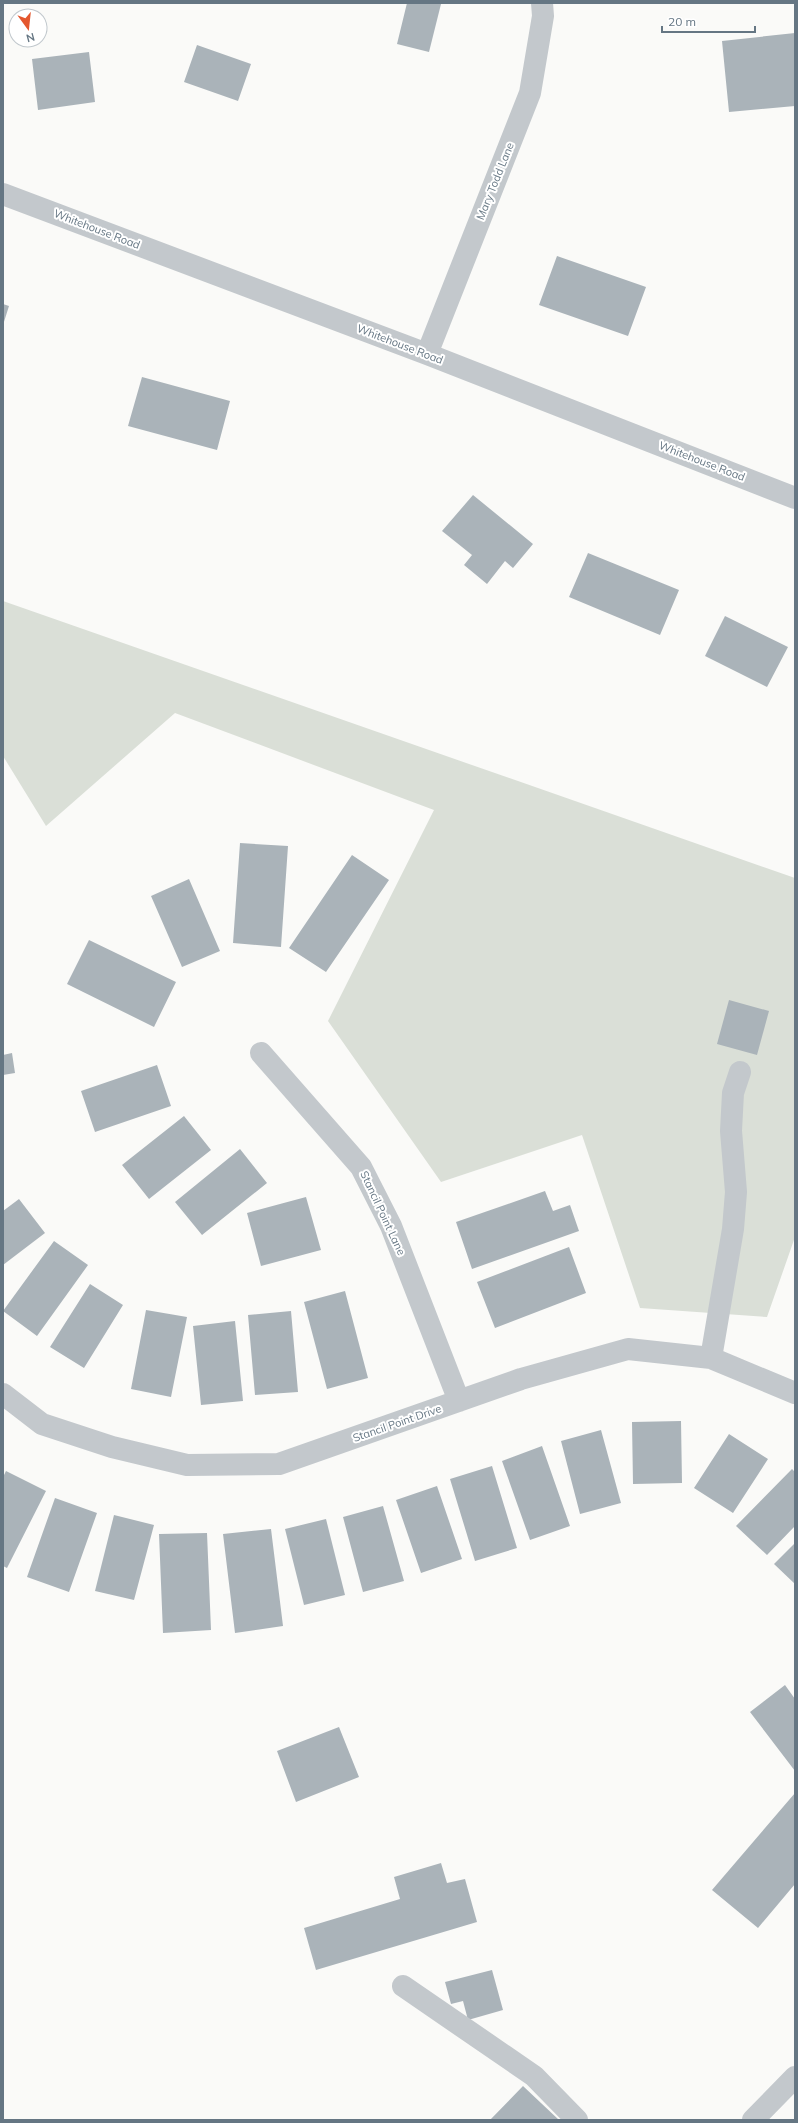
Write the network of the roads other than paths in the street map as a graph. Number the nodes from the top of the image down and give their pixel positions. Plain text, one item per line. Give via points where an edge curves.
1 (542, 3) edge
2 (3, 194) edge
3 (427, 354) junction
4 (795, 498) edge
5 (261, 1054) dead end
6 (740, 1072) dead end
7 (711, 1358) junction
8 (795, 1393) edge
9 (3, 1394) edge
10 (459, 1401) junction
11 (403, 1986) dead end
12 (795, 2077) edge
13 (577, 2120) edge
14 (753, 2120) edge

1 - 3 street, Mary Todd Lane via 543,16 530,93
2 - 3 street, Whitehouse Road
3 - 4 street, Whitehouse Road
5 - 10 street, Stancil Point Lane via 361,1167 391,1226
6 - 7 street via 733,1093 736,1192 733,1229
7 - 8 street, Stancil Point Drive
7 - 10 street, Stancil Point Drive via 628,1349 521,1379
9 - 10 street, Stancil Point Drive via 42,1424 112,1447 187,1465 279,1464
11 - 13 street via 534,2076
12 - 14 street

